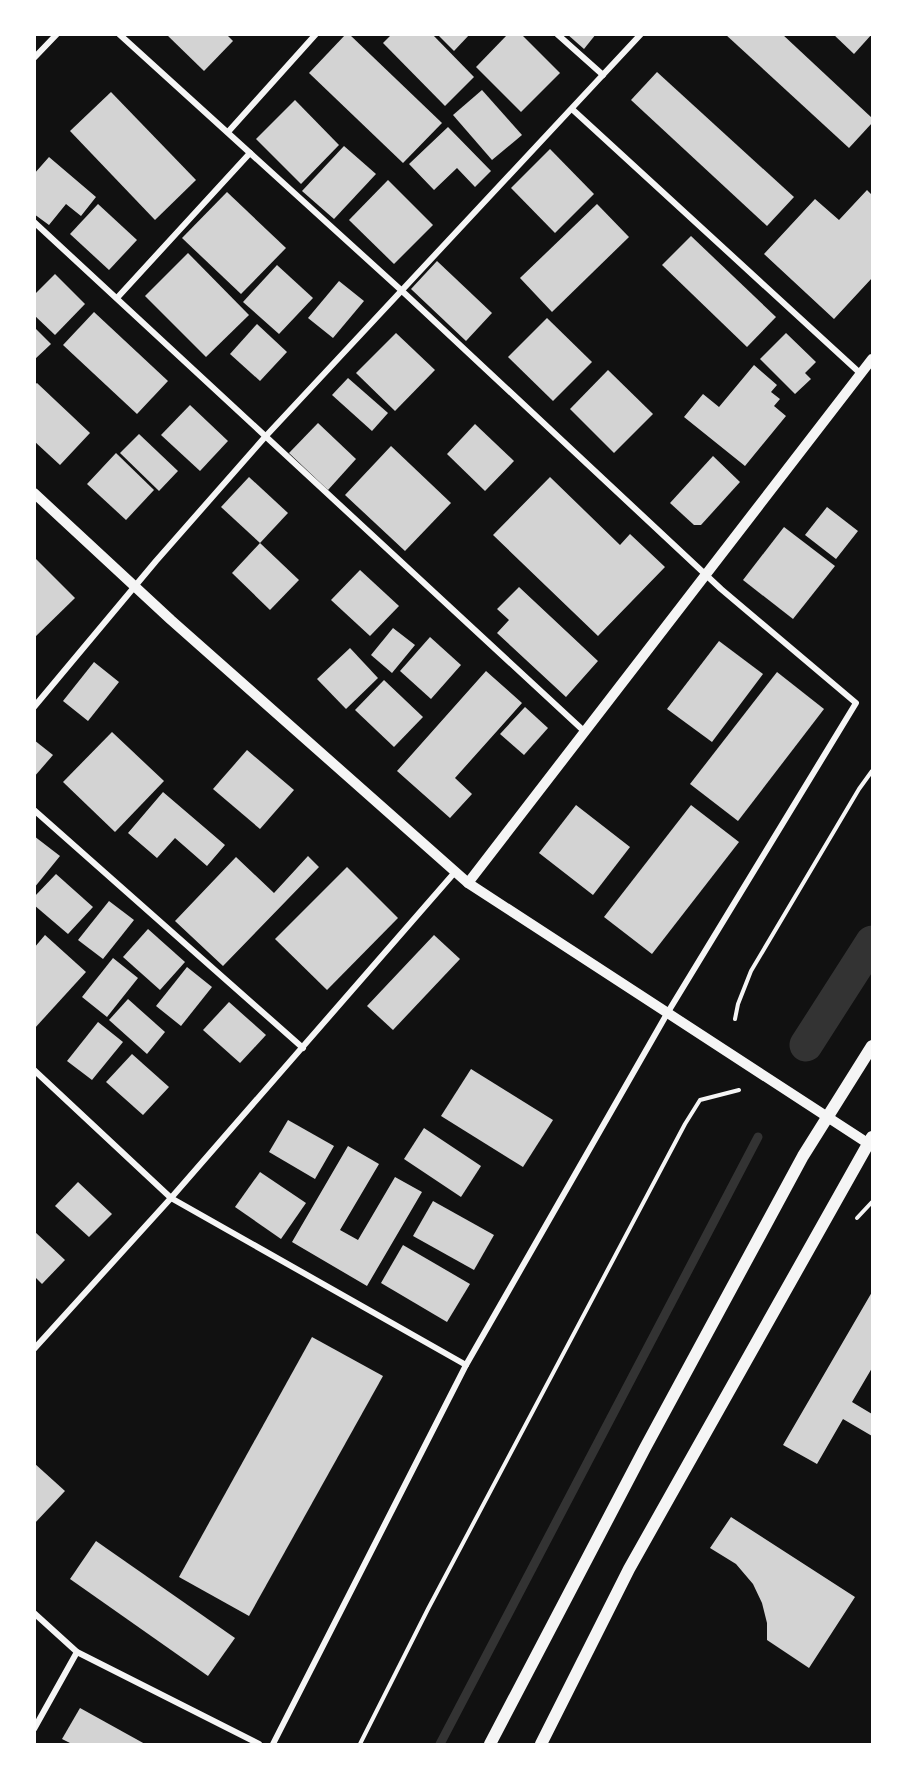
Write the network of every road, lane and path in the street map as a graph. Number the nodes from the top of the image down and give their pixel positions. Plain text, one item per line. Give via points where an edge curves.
1 (57, 34) edge
2 (119, 34) edge
3 (316, 34) edge
4 (557, 34) edge
5 (641, 34) edge
6 (34, 58) edge
7 (603, 75) junction
8 (572, 110) junction
9 (228, 132) junction
10 (250, 153) junction
11 (34, 222) edge
12 (401, 290) junction
13 (117, 298) junction
14 (873, 359) edge
15 (861, 374) junction
16 (266, 437) junction
17 (34, 494) edge
18 (707, 576) junction
19 (134, 587) junction
20 (34, 707) edge
21 (585, 733) junction
22 (873, 771) edge
23 (34, 810) edge
24 (455, 873) junction
25 (468, 883) junction
26 (668, 1012) junction
27 (735, 1019) dead end
28 (873, 1046) edge
29 (303, 1048) junction
30 (34, 1070) edge
31 (739, 1090) dead end
32 (829, 1116) junction
33 (871, 1142) edge
34 (171, 1198) junction
35 (871, 1201) edge
36 (857, 1218) dead end
37 (34, 1349) edge
38 (466, 1365) junction
39 (34, 1613) edge
40 (77, 1652) junction
41 (34, 1729) edge
42 (259, 1744) edge
43 (273, 1744) edge
44 (360, 1744) edge
45 (490, 1744) edge
46 (541, 1744) edge

1 - 6 street
2 - 9 street
3 - 9 street
4 - 7 street
5 - 7 street
7 - 8 street
8 - 12 street
8 - 15 street
9 - 10 street
10 - 12 street
10 - 13 street
11 - 13 street
12 - 16 street
12 - 18 street
13 - 16 street
14 - 15 street
15 - 18 street
16 - 19 street
16 - 21 street
17 - 19 street
18 - 21 street
18 - 26 street via 856,703
19 - 20 street
19 - 24 street
21 - 25 street
22 - 27 path via 751,971
23 - 29 street
24 - 25 street
24 - 29 street
25 - 26 street
26 - 32 street
26 - 38 street
28 - 32 main road
29 - 34 street
30 - 34 street
31 - 44 path via 700,1100 685,1124
32 - 33 street
32 - 45 main road via 645,1448
33 - 46 main road via 628,1569
34 - 37 street
34 - 38 street
35 - 36 path
38 - 43 street
39 - 40 street
40 - 41 street
40 - 42 street

